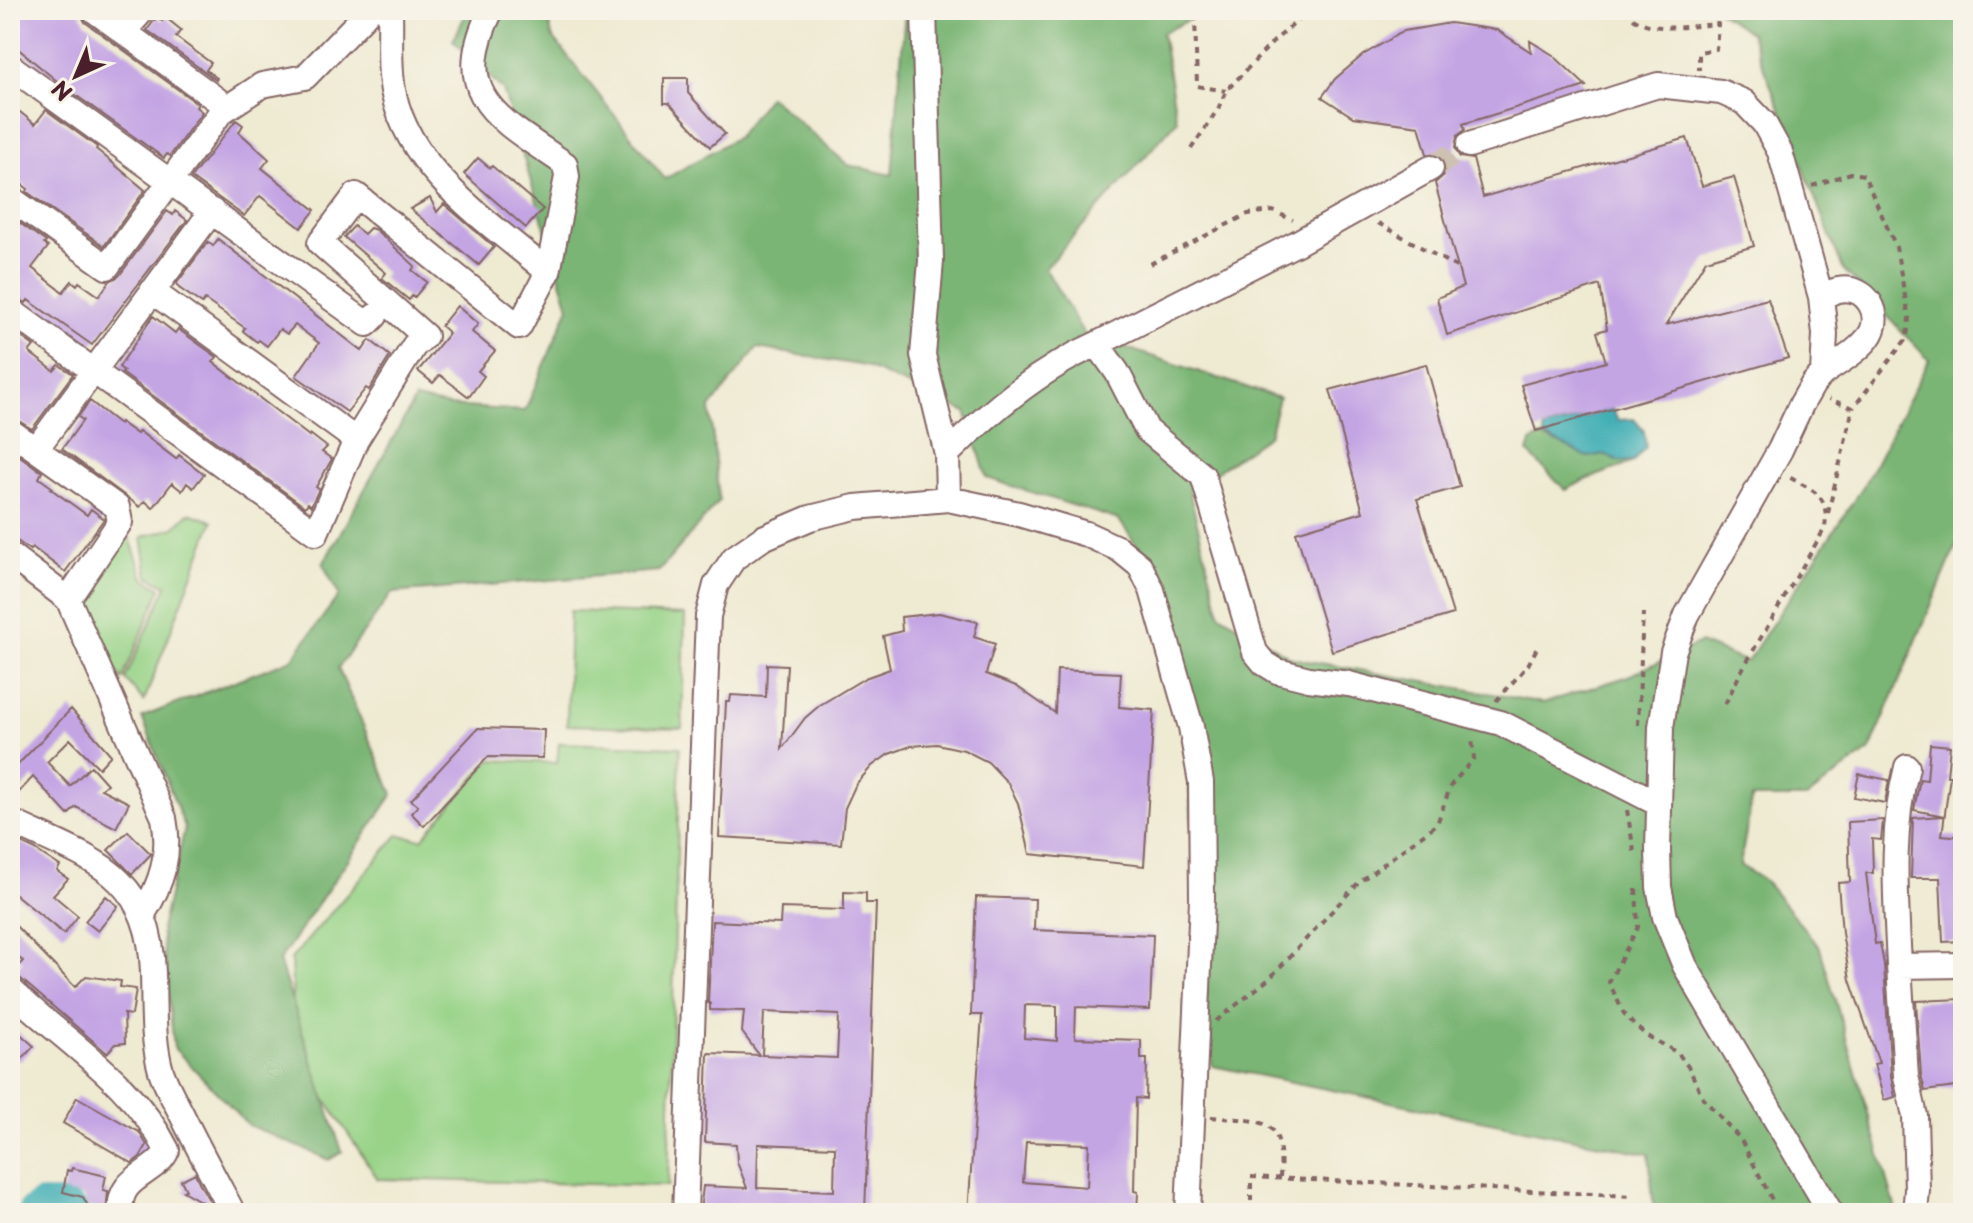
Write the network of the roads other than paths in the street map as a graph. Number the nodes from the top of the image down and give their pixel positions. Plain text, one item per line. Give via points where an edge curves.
1 (94, 10) edge
2 (143, 10) edge
3 (370, 10) edge
4 (390, 10) edge
5 (491, 10) edge
6 (924, 10) edge
7 (124, 31) junction
8 (10, 66) edge
9 (221, 112) junction
10 (1469, 145) tunnel mouth
11 (1431, 168) tunnel mouth
12 (171, 182) junction
13 (10, 198) edge
14 (212, 211) junction
15 (548, 272) junction
16 (152, 291) junction
17 (1821, 297) junction
18 (10, 310) edge
19 (375, 316) dead end
20 (1097, 344) junction
21 (94, 370) junction
22 (1822, 385) junction
23 (10, 431) edge
24 (356, 440) junction
25 (36, 449) junction
26 (947, 454) junction
27 (948, 499) junction
28 (10, 555) edge
29 (68, 599) junction
30 (1907, 767) dead end
31 (1659, 804) junction
32 (10, 821) edge
33 (143, 914) junction
34 (1963, 965) edge
35 (1899, 966) junction
36 (10, 989) edge
37 (121, 1213) edge
38 (233, 1213) edge
39 (685, 1213) edge
40 (1188, 1213) edge
41 (1831, 1213) edge
42 (1915, 1213) edge

1 - 7 street
2 - 7 street
3 - 9 street via 305,77 262,85
4 - 15 street via 394,95 410,139 446,185
5 - 15 street via 474,54 476,86 499,115 565,164
6 - 26 street via 931,261 923,355
7 - 9 street via 220,102
8 - 12 street
9 - 12 street
10 - 17 street via 1658,85 1721,92 1744,102 1780,152
11 - 20 street
12 - 13 street via 107,267
12 - 14 street
14 - 16 street
14 - 19 street via 367,324
15 - 24 street via 519,327 356,195 320,243 425,336
16 - 21 street
16 - 24 street
17 - 22 street
17 - 22 street via 1855,290 1871,301 1876,318 1869,336
18 - 21 street
20 - 26 street via 1065,358 1012,395
20 - 31 street via 1147,430 1203,476 1255,652 1264,663 1277,671 1501,723
21 - 24 street via 316,533
21 - 25 street
22 - 31 street via 1687,615 1673,652 1661,727
23 - 25 street
25 - 29 street via 117,507 120,522
26 - 27 street
27 - 39 street via 855,507 810,518 763,538 734,558 716,585 708,616
27 - 40 street via 1086,534 1140,566 1152,590 1201,782 1202,899
28 - 29 street
29 - 33 street via 164,818 167,855
30 - 35 street via 1894,843
31 - 41 street via 1659,887 1685,966
32 - 33 street via 100,865
33 - 38 street via 151,948 161,1070
34 - 35 street
35 - 42 street via 1906,1076 1915,1116
36 - 37 street via 103,1070 147,1118 167,1150 126,1188

